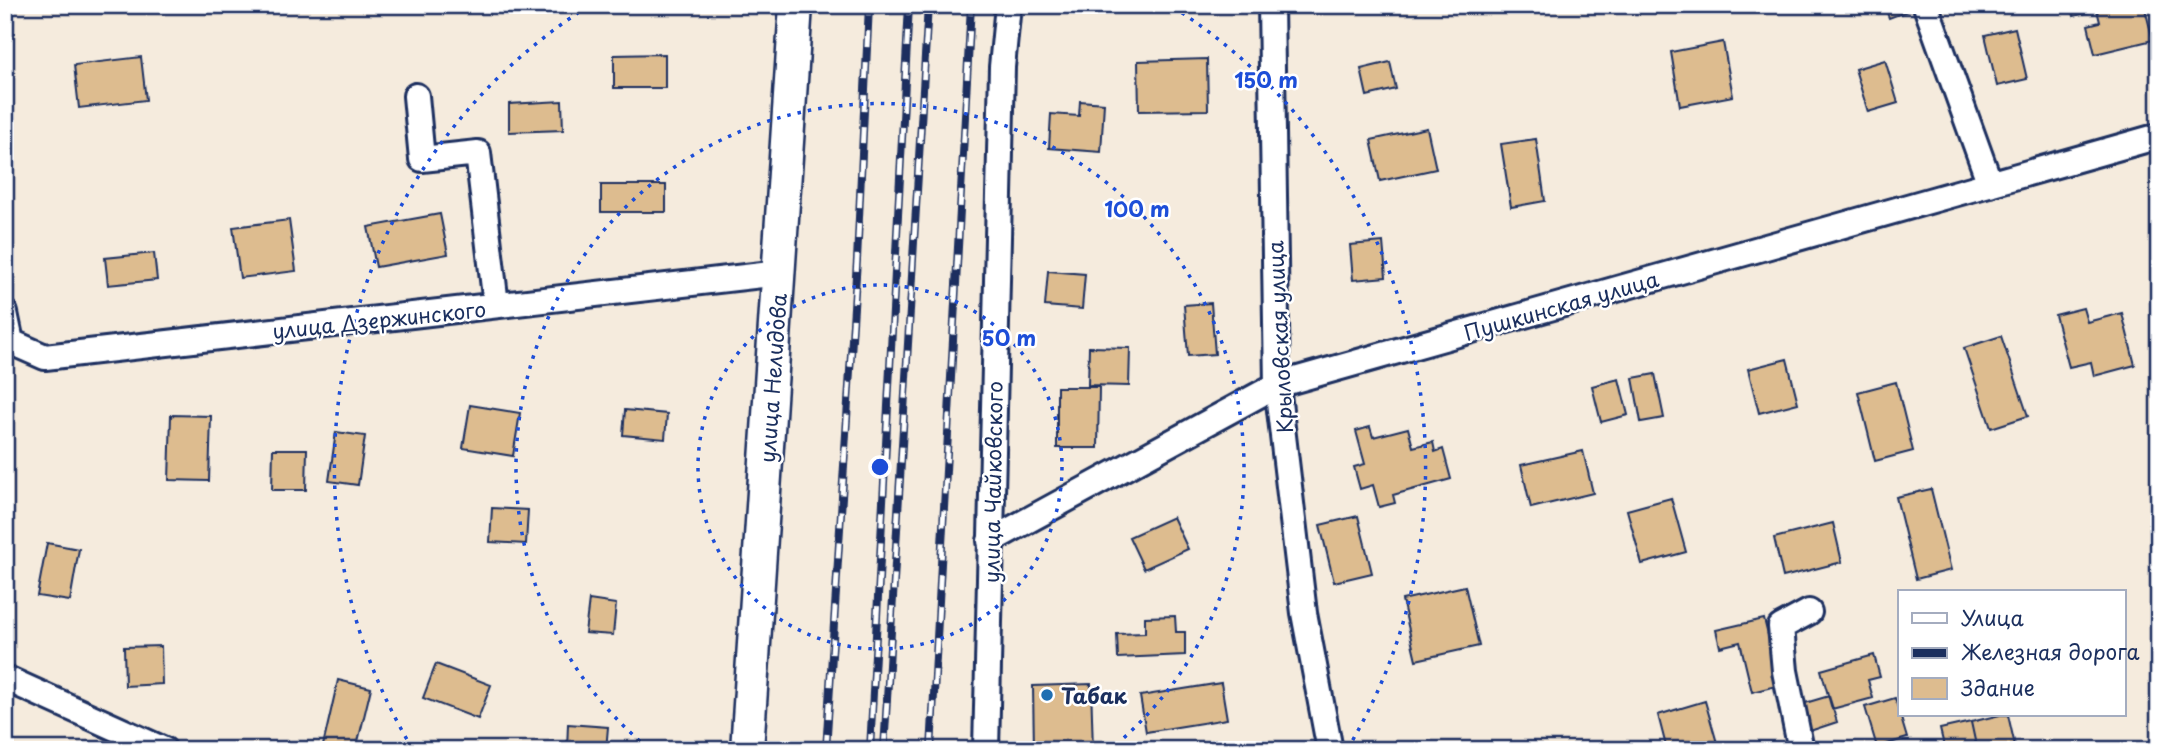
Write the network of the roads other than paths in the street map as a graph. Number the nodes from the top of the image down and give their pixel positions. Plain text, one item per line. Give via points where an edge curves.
1 (796, 5) edge
2 (1008, 5) edge
3 (1271, 5) edge
4 (1927, 9) dead end
5 (416, 96) dead end
6 (2159, 136) edge
7 (1990, 184) junction
8 (780, 274) junction
9 (496, 305) junction
10 (5, 313) edge
11 (1277, 386) junction
12 (990, 541) junction
13 (1809, 612) dead end
14 (5, 678) edge
15 (164, 750) edge
16 (747, 750) edge
17 (985, 750) edge
18 (1330, 750) edge
19 (1801, 750) edge

1 - 8 main road, улица Нелидова
2 - 12 street, улица Чайковского
3 - 11 street, Крыловская улица
4 - 7 street
5 - 9 street via 422,159 478,153
6 - 7 street, Пушкинская улица
7 - 11 street, Пушкинская улица
8 - 9 street, улица Дзержинского
8 - 16 main road, улица Нелидова
9 - 10 street, улица Дзержинского via 45,357 11,342
11 - 12 street, Пушкинская улица
11 - 18 street, Крыловская улица via 1304,612
12 - 17 street, улица Чайковского
13 - 19 street via 1781,626
14 - 15 street

